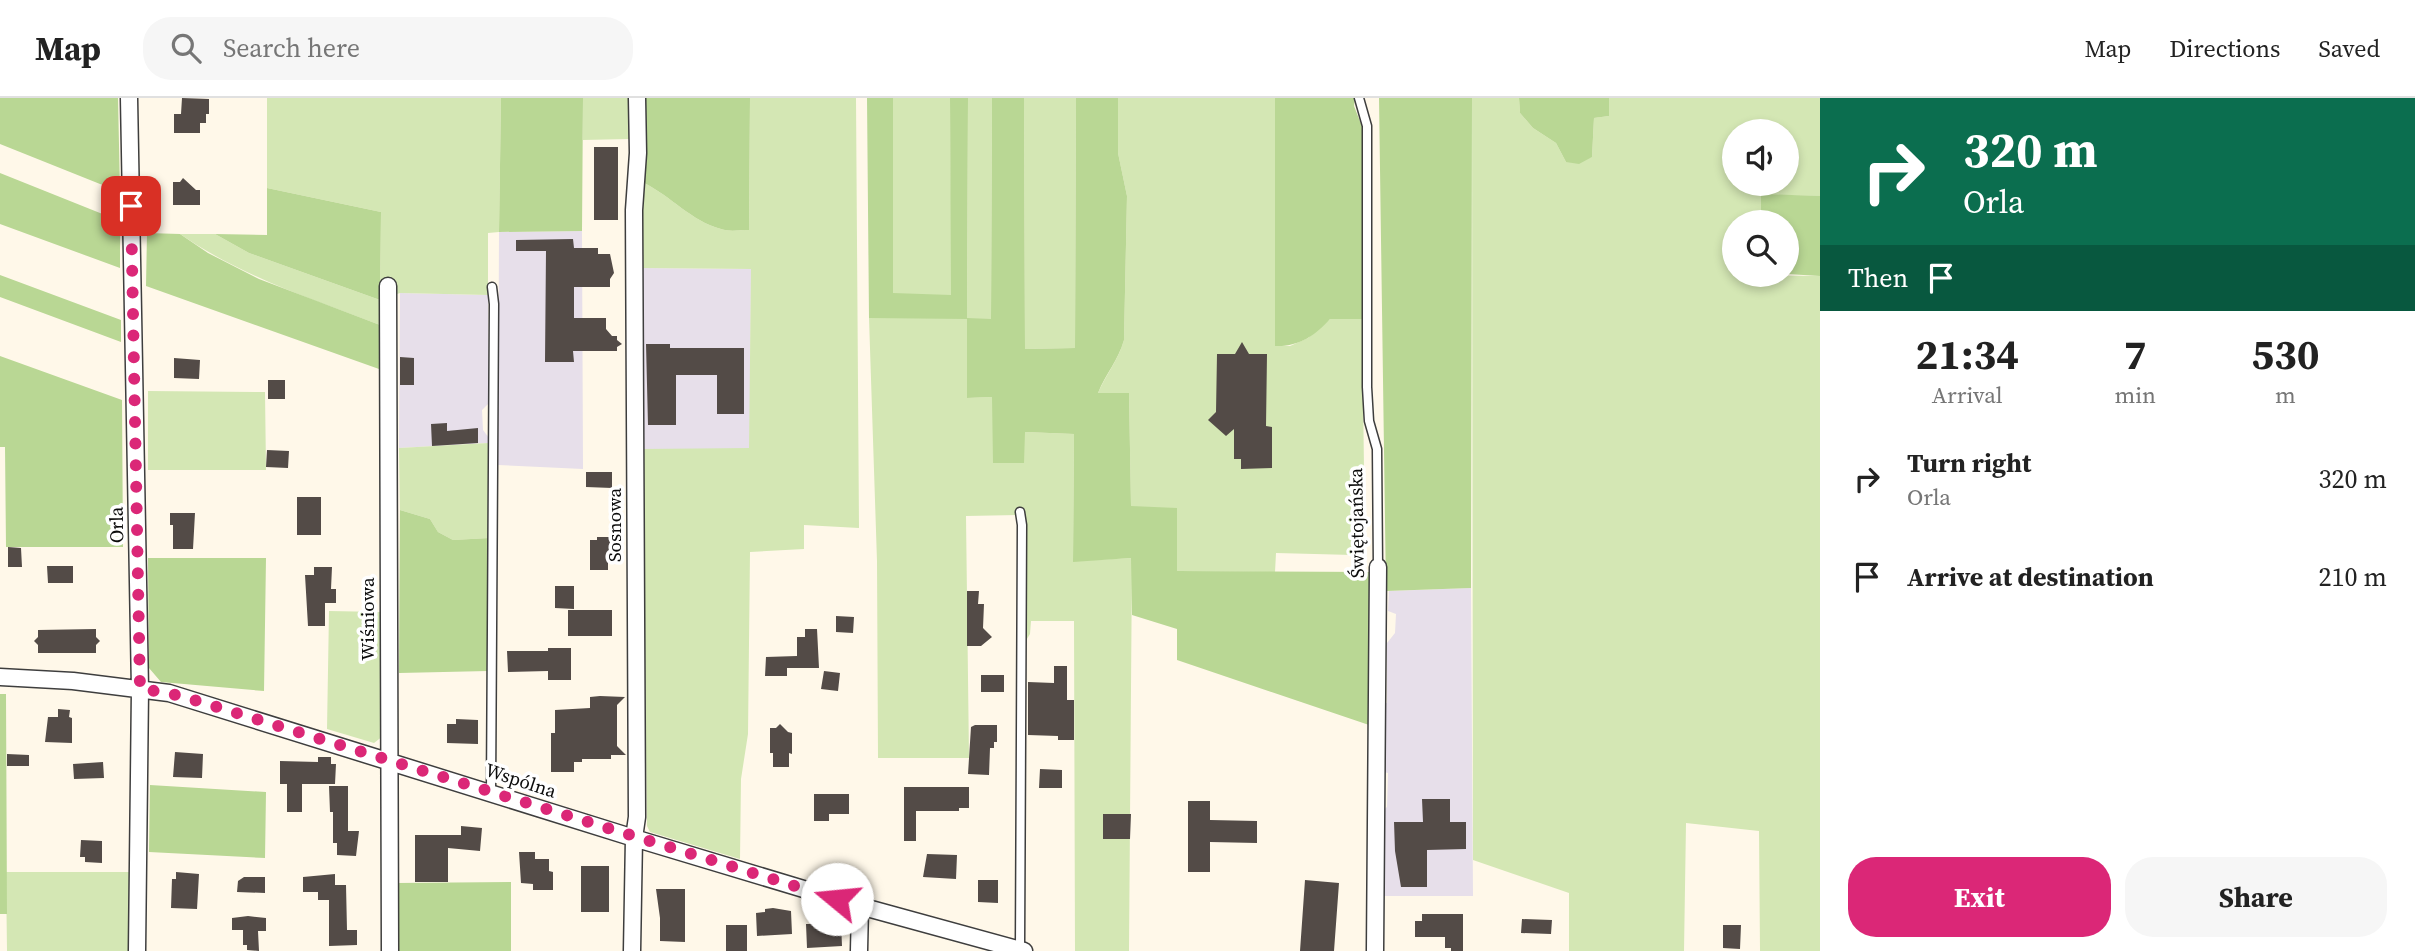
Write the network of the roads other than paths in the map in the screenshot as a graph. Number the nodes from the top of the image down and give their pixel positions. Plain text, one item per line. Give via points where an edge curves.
1 (129, 98) edge
2 (637, 98) edge
3 (1359, 98) edge
4 (388, 286) dead end
5 (492, 287) dead end
6 (1020, 512) dead end
7 (1378, 567) joint
8 (0, 677) edge
9 (140, 689) junction
10 (388, 760) junction
11 (491, 792) junction
12 (634, 838) junction
13 (860, 906) junction
14 (1022, 950) edge
15 (137, 951) edge
16 (390, 951) edge
17 (632, 951) edge
18 (859, 951) edge
19 (1375, 951) edge

1 - 9 street, Orla
2 - 12 street, Sosnowa
3 - 7 lane, Świętojańska via 1367,127 1367,387 1377,449
4 - 10 street, Wiśniowa
5 - 11 lane
6 - 14 lane
7 - 19 street, Świętojańska
8 - 9 street, Wspólna
9 - 10 street, Wspólna via 180,696
9 - 15 street, Orla
10 - 11 street, Wspólna
10 - 16 street, Wiśniowa
11 - 12 street, Wspólna
12 - 13 street, Wspólna
12 - 17 street, Sosnowa
13 - 14 street, Wspólna
13 - 18 street

